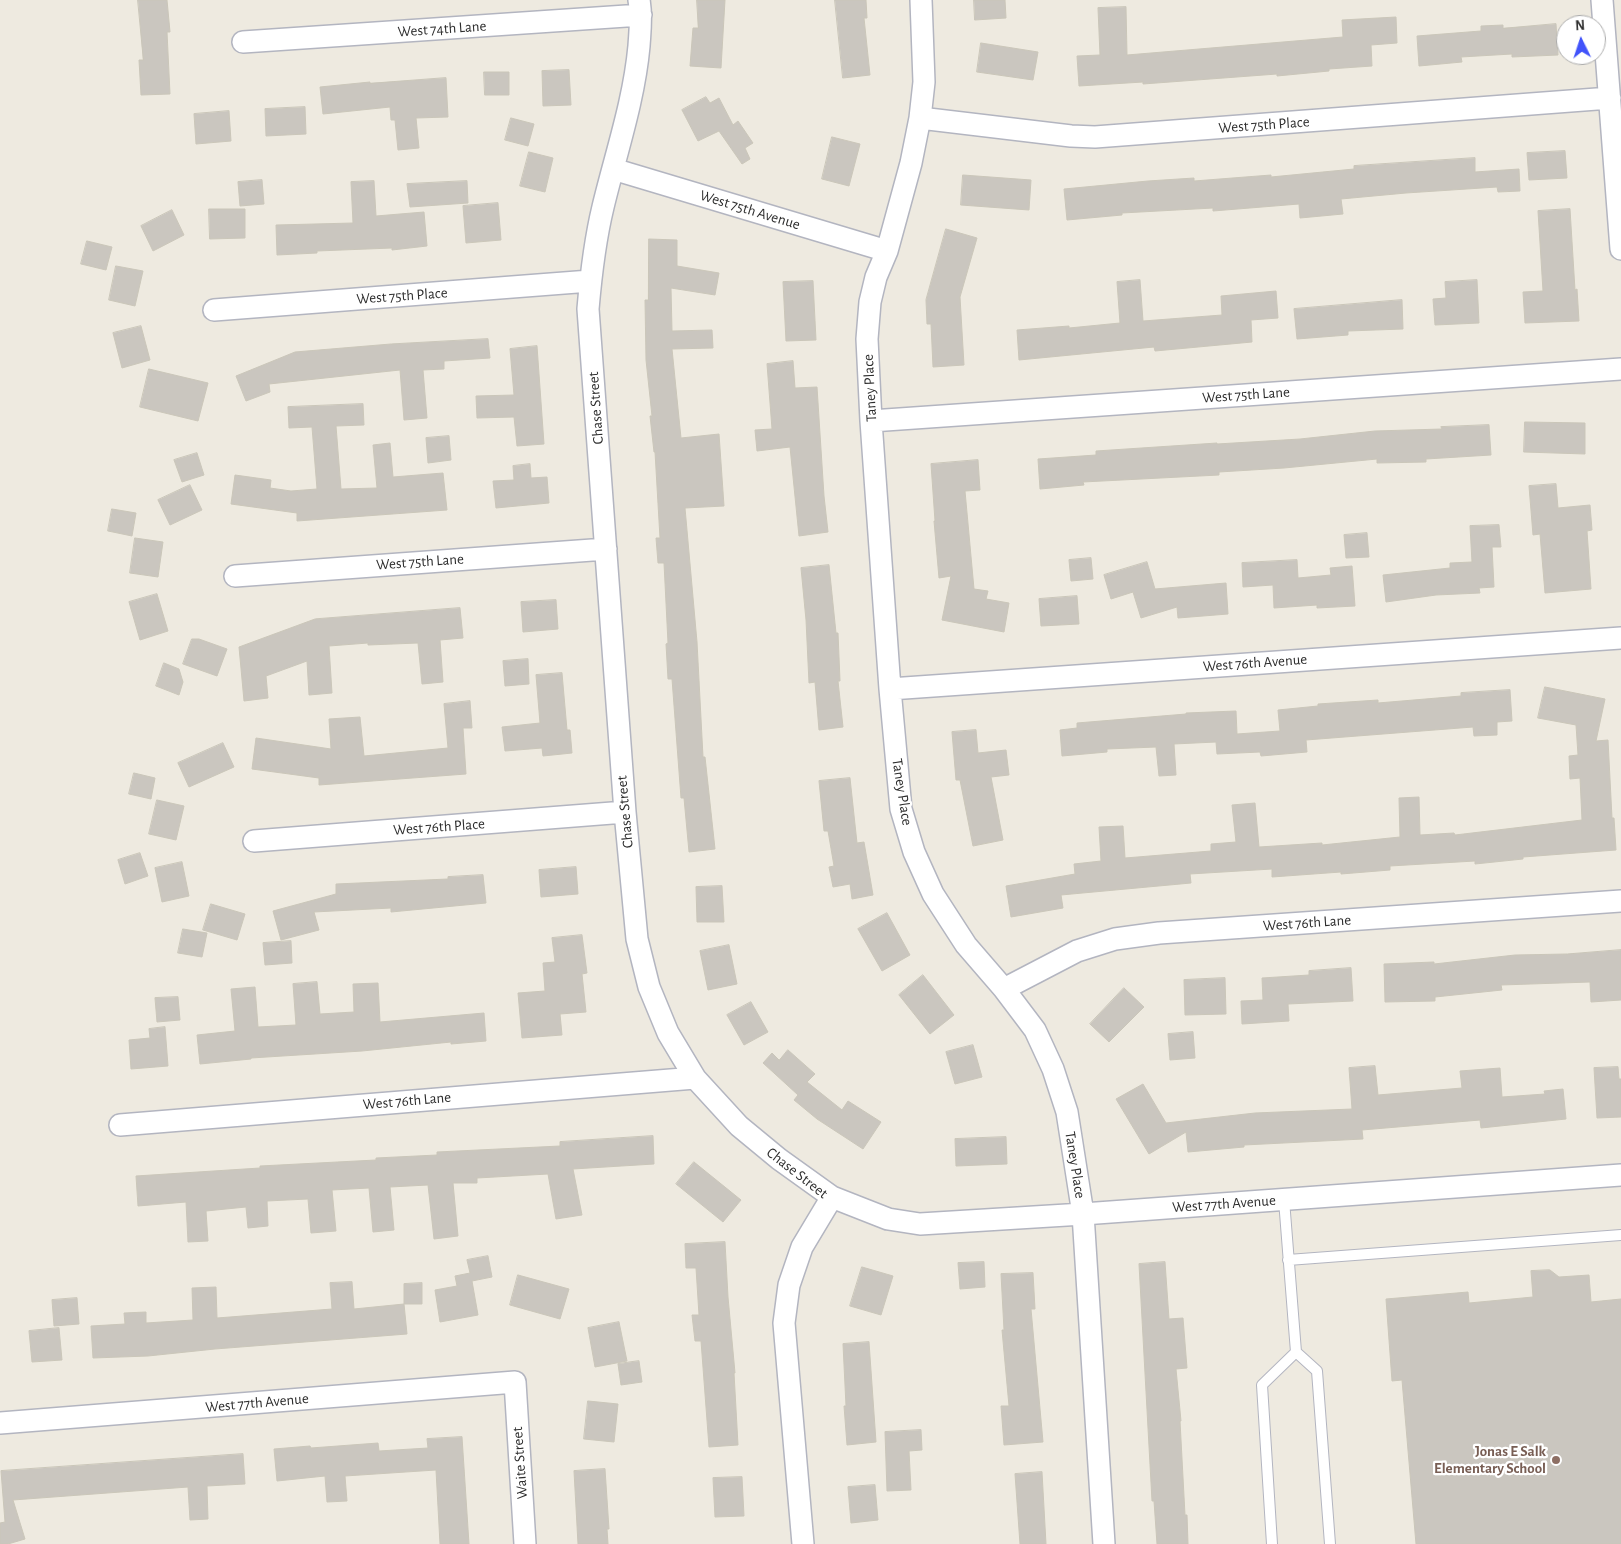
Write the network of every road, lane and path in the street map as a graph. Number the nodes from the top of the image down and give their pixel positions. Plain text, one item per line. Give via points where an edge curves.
1 (921, 0) edge
2 (1602, 0) edge
3 (640, 7) edge
4 (243, 42) dead end
5 (1610, 98) junction
6 (920, 118) junction
7 (613, 169) junction
8 (1621, 249) edge
9 (887, 251) junction
10 (590, 281) junction
11 (214, 310) dead end
12 (1621, 369) edge
13 (871, 421) junction
14 (606, 549) junction
15 (234, 576) dead end
16 (1621, 638) edge
17 (890, 689) junction
18 (625, 812) junction
19 (254, 841) dead end
20 (1621, 901) edge
21 (1004, 989) junction
22 (695, 1078) junction
23 (120, 1125) dead end
24 (1621, 1175) edge
25 (832, 1197) junction
26 (1284, 1200) junction
27 (1083, 1214) junction
28 (1621, 1236) edge
29 (1288, 1260) junction
30 (1296, 1352) junction
31 (515, 1382) joint
32 (0, 1423) edge
33 (525, 1544) edge
34 (803, 1544) edge
35 (1104, 1544) edge
36 (1272, 1544) edge
37 (1330, 1544) edge

1 - 6 street, Taney Place via 924,82
2 - 5 street
3 - 4 street, West 74th Lane
3 - 7 street, Chase Street via 637,62 630,106
5 - 6 street, West 75th Place via 1094,137
5 - 8 street
6 - 9 street, Taney Place
7 - 9 street, West 75th Avenue
7 - 10 street, Chase Street via 594,245
9 - 13 street, Taney Place via 870,302 867,339
10 - 11 street, West 75th Place
10 - 14 street, Chase Street via 588,309
12 - 13 street, West 75th Lane
13 - 17 street, Taney Place
14 - 15 street, West 75th Lane
14 - 18 street, Chase Street
16 - 17 street, West 76th Avenue
17 - 21 street, Taney Place via 901,809 914,852 933,894 966,945
18 - 19 street, West 76th Place
18 - 22 street, Chase Street via 637,939 649,987 668,1034
20 - 21 street, West 76th Lane via 1159,933 1115,939 1077,951
21 - 27 street, Taney Place via 1035,1030 1053,1069 1067,1112
22 - 23 street, West 76th Lane
22 - 25 street, Chase Street via 739,1126 779,1160
24 - 26 street, West 77th Avenue
25 - 27 street, West 77th Avenue via 888,1219 920,1224
25 - 34 street, Chase Street via 802,1247 789,1285 784,1324
26 - 27 street, West 77th Avenue
26 - 29 lane
27 - 35 street, Taney Place
28 - 29 lane
29 - 30 lane
30 - 36 lane via 1262,1385
30 - 37 lane via 1317,1371
31 - 32 street, West 77th Avenue
31 - 33 street, Waite Street

